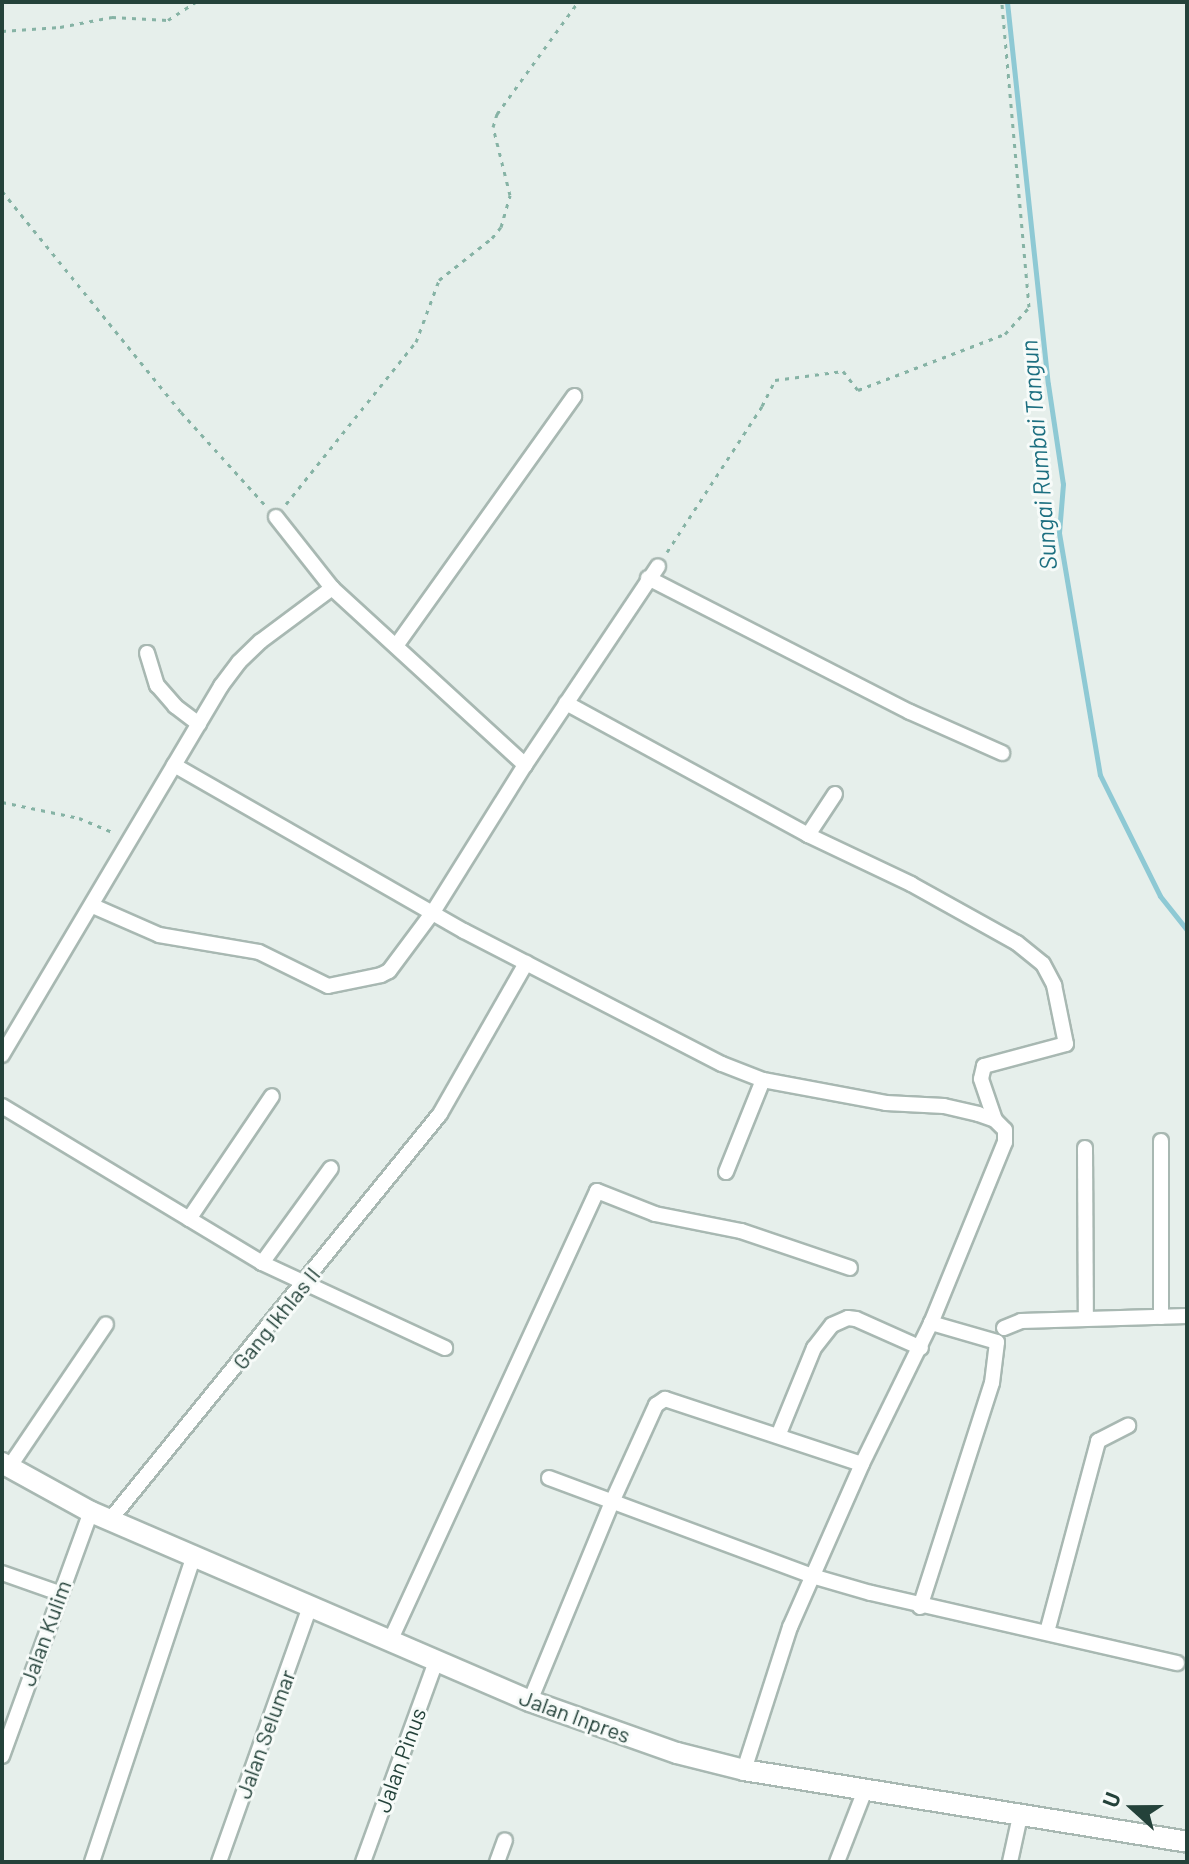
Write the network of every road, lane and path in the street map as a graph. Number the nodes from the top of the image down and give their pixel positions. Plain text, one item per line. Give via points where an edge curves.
1 (196, 2) edge
2 (578, 2) edge
3 (1002, 2) edge
4 (2, 31) edge
5 (2, 191) edge
6 (574, 396) dead end
7 (276, 517) junction
8 (658, 566) joint
9 (648, 578) junction
10 (332, 588) junction
11 (396, 646) junction
12 (147, 653) dead end
13 (566, 703) junction
14 (199, 724) junction
15 (1002, 753) dead end
16 (174, 765) junction
17 (525, 765) junction
18 (835, 794) dead end
19 (2, 802) edge
20 (808, 835) junction
21 (129, 839) junction
22 (93, 906) junction
23 (433, 912) junction
24 (526, 963) junction
25 (2, 1055) edge
26 (763, 1080) junction
27 (272, 1096) dead end
28 (2, 1106) edge
29 (995, 1120) junction
30 (1161, 1141) dead end
31 (1085, 1148) dead end
32 (331, 1168) dead end
33 (726, 1172) dead end
34 (189, 1219) junction
35 (262, 1263) junction
36 (850, 1268) dead end
37 (305, 1283) junction
38 (1187, 1316) edge
39 (1161, 1317) junction
40 (1086, 1318) junction
41 (931, 1323) junction
42 (106, 1324) dead end
43 (1004, 1328) dead end
44 (445, 1348) dead end
45 (921, 1348) junction
46 (1128, 1426) dead end
47 (778, 1436) junction
48 (862, 1464) junction
49 (6, 1465) edge
50 (549, 1478) dead end
51 (612, 1502) junction
52 (100, 1516) junction
53 (194, 1556) junction
54 (2, 1573) edge
55 (812, 1576) junction
56 (59, 1593) junction
57 (310, 1606) junction
58 (920, 1607) junction
59 (1047, 1632) junction
60 (391, 1639) junction
61 (437, 1659) junction
62 (1177, 1663) dead end
63 (530, 1701) junction
64 (2, 1756) edge
65 (744, 1770) junction
66 (865, 1790) junction
67 (1020, 1816) junction
68 (505, 1840) dead end
69 (1187, 1842) edge
70 (92, 1862) edge
71 (219, 1862) edge
72 (363, 1862) edge
73 (497, 1862) edge
74 (837, 1862) edge
75 (1010, 1862) edge

1 - 4 path via 168,20 112,17
2 - 7 path via 497,114 493,127 510,195 501,227 439,280 416,342
3 - 8 path via 1029,307 1005,334 858,390 843,371 775,380
5 - 7 path via 181,412
6 - 11 street
7 - 10 street
8 - 9 street
9 - 13 street
9 - 15 street via 895,705
10 - 11 street
10 - 14 street via 239,662
11 - 17 street
12 - 14 street via 157,685
13 - 17 street
13 - 20 street
14 - 16 street
16 - 21 street
16 - 23 street
17 - 23 street
18 - 20 street
19 - 21 path via 79,818
20 - 29 street via 911,884 1017,943 1043,964 1054,985 1066,1044 984,1066 981,1079
21 - 22 street
22 - 23 street via 159,935 259,952 328,986 389,971
22 - 25 street
23 - 24 street
24 - 26 street
24 - 37 street, Gang Ikhlas II via 444,1108
26 - 29 street via 886,1103 944,1106
26 - 33 street
27 - 34 street
28 - 34 street
29 - 41 street via 1005,1130 1005,1142
30 - 39 street
31 - 40 street
32 - 35 street
34 - 35 street
35 - 37 street
36 - 60 street via 741,1231 655,1214 597,1191
37 - 44 street
37 - 52 street, Gang Ikhlas II
38 - 39 street
39 - 40 street
40 - 43 street via 1021,1321
41 - 45 street
41 - 58 street via 997,1342 992,1383
42 - 49 street
45 - 47 street via 856,1319 832,1325 814,1348
45 - 48 street
46 - 59 street via 1098,1441
47 - 48 street
47 - 51 street via 665,1399 650,1417
48 - 55 street
49 - 52 main road, Jalan Inpres
50 - 51 street
51 - 55 street
51 - 63 street
52 - 53 main road, Jalan Inpres
52 - 56 street, Jalan Kulim
53 - 57 main road, Jalan Inpres
53 - 70 street
54 - 56 street
55 - 58 street
55 - 65 street
56 - 64 street, Jalan Kulim
57 - 60 main road, Jalan Inpres
57 - 71 street, Jalan Selumar
58 - 59 street
59 - 62 street
60 - 61 main road, Jalan Inpres
61 - 63 main road, Jalan Inpres
61 - 72 street, Jalan Pinus
63 - 65 main road, Jalan Inpres via 677,1753
65 - 66 main road, Jalan Inpres
66 - 67 main road, Jalan Inpres
66 - 74 street
67 - 69 main road, Jalan Inpres
67 - 75 street
68 - 73 street

